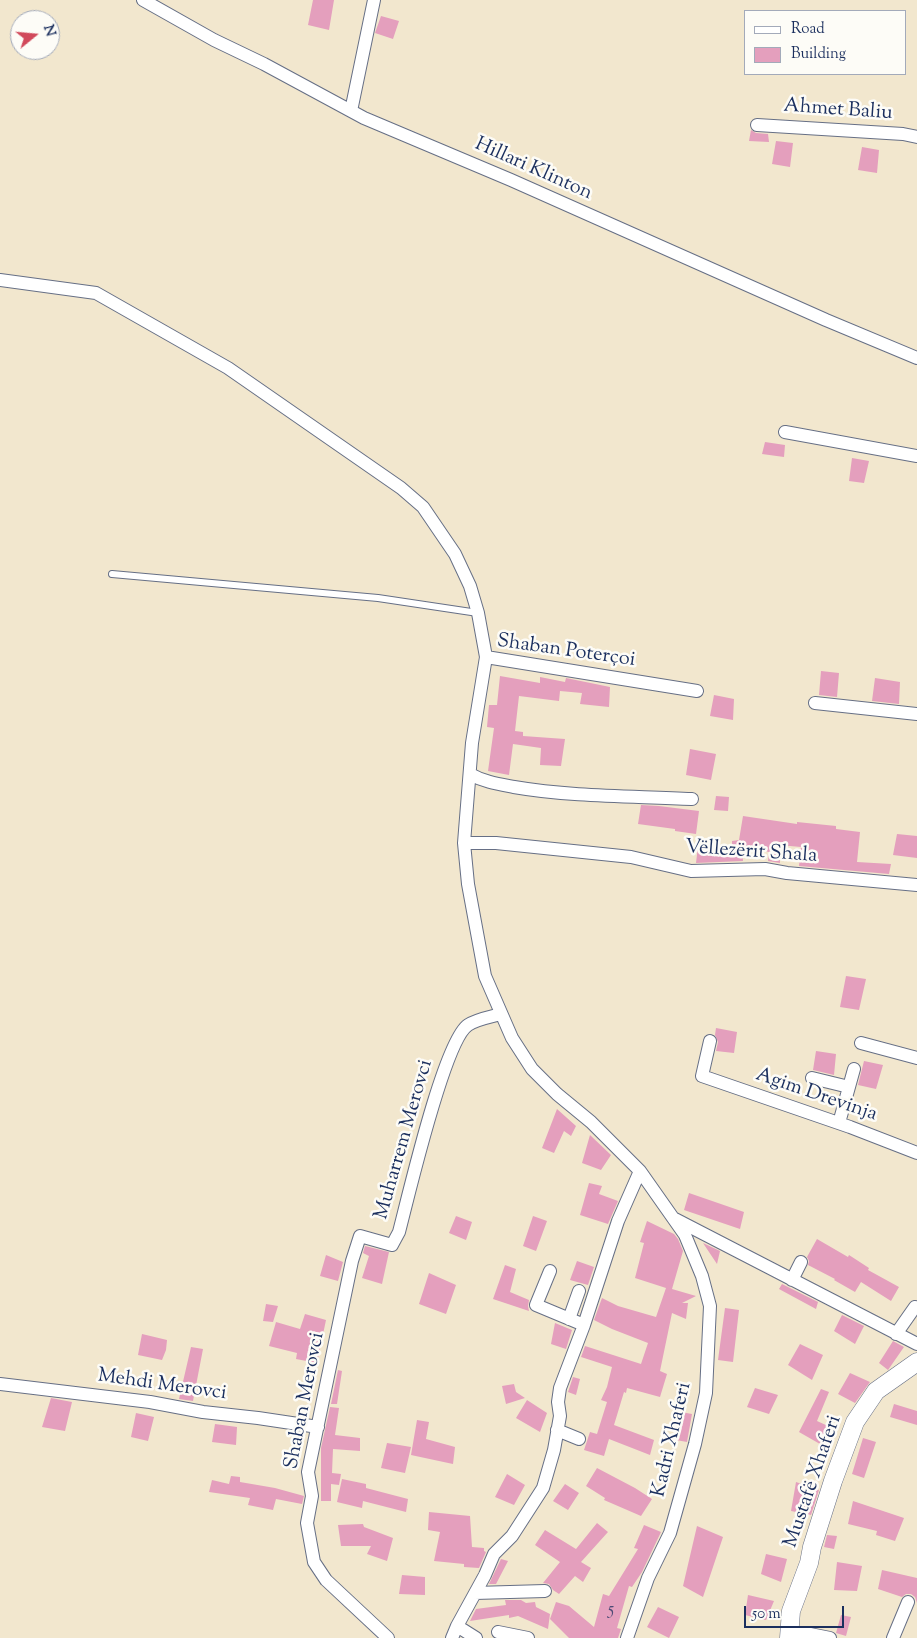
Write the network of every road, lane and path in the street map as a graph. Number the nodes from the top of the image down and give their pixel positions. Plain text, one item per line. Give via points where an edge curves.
1 (142, 0) edge
2 (374, 0) edge
3 (351, 111) junction
4 (757, 125) dead end
5 (917, 137) edge
6 (0, 280) edge
7 (917, 358) edge
8 (785, 432) dead end
9 (917, 456) edge
10 (112, 574) dead end
11 (478, 613) junction
12 (486, 656) junction
13 (697, 691) dead end
14 (815, 703) dead end
15 (917, 714) edge
16 (470, 774) junction
17 (692, 799) dead end
18 (464, 843) junction
19 (917, 885) edge
20 (501, 1014) junction
21 (710, 1041) dead end
22 (861, 1043) dead end
23 (917, 1058) edge
24 (854, 1069) dead end
25 (812, 1078) dead end
26 (849, 1087) junction
27 (839, 1123) junction
28 (917, 1153) edge
29 (640, 1171) junction
30 (673, 1218) junction
31 (352, 1261) joint
32 (801, 1262) dead end
33 (550, 1271) dead end
34 (792, 1280) junction
35 (579, 1291) dead end
36 (915, 1307) dead end
37 (569, 1319) junction
38 (584, 1325) junction
39 (896, 1334) junction
40 (917, 1344) edge
41 (917, 1362) edge
42 (0, 1384) edge
43 (318, 1427) junction
44 (558, 1430) junction
45 (580, 1439) dead end
46 (546, 1591) dead end
47 (475, 1594) junction
48 (908, 1602) dead end
49 (457, 1626) junction
50 (498, 1632) dead end
51 (789, 1636) edge
52 (388, 1638) edge
53 (452, 1638) edge
54 (476, 1638) edge
55 (528, 1638) edge
56 (627, 1638) edge
57 (830, 1638) edge
58 (893, 1638) edge

1 - 3 street, Hillari Klinton
2 - 3 street
3 - 7 street, Hillari Klinton
4 - 5 street, Ahmet Baliu
6 - 11 street via 96,293 228,368 401,488 423,507 454,554 470,586
8 - 9 street
10 - 11 lane via 378,598
11 - 12 street
12 - 13 street, Shaban Poterçoi
12 - 16 street, Shaban Poterçoi
14 - 15 street
16 - 17 street via 481,781 530,790
16 - 18 street, Shaban Poterçoi
18 - 19 street, Vëllezërit Shala via 496,843 631,857 691,871 765,869
18 - 20 street, Shaban Poterçoi via 485,976
20 - 29 street, Kadri Xhaferi via 532,1069
20 - 31 street, Muharrem Merovci via 467,1026 449,1056 399,1232 392,1245 360,1236
21 - 27 street, Agim Drevinja via 702,1076
22 - 23 street
24 - 26 street
25 - 26 street
26 - 27 street
27 - 28 street, Agim Drevinja
29 - 30 street, Kadri Xhaferi
29 - 38 street via 618,1221
30 - 34 street
30 - 56 street, Kadri Xhaferi via 702,1276 710,1306 706,1393 670,1533 648,1578
31 - 43 street, Shaban Merovci
32 - 34 street
33 - 37 street via 536,1305
34 - 39 street
35 - 37 street
36 - 39 street
37 - 38 street
38 - 44 street via 560,1388
39 - 40 street
41 - 51 street, Mustafë Xhaferi via 876,1391 855,1422 791,1611
42 - 43 street, Mehdi Merovci
43 - 52 street, Shaban Merovci via 308,1472 312,1496 306,1523 314,1562 326,1580
44 - 45 street
44 - 47 street via 543,1488 512,1536 494,1554
46 - 47 street
47 - 49 street
48 - 58 street
49 - 53 street
49 - 54 street
50 - 55 street
51 - 57 street via 805,1633

